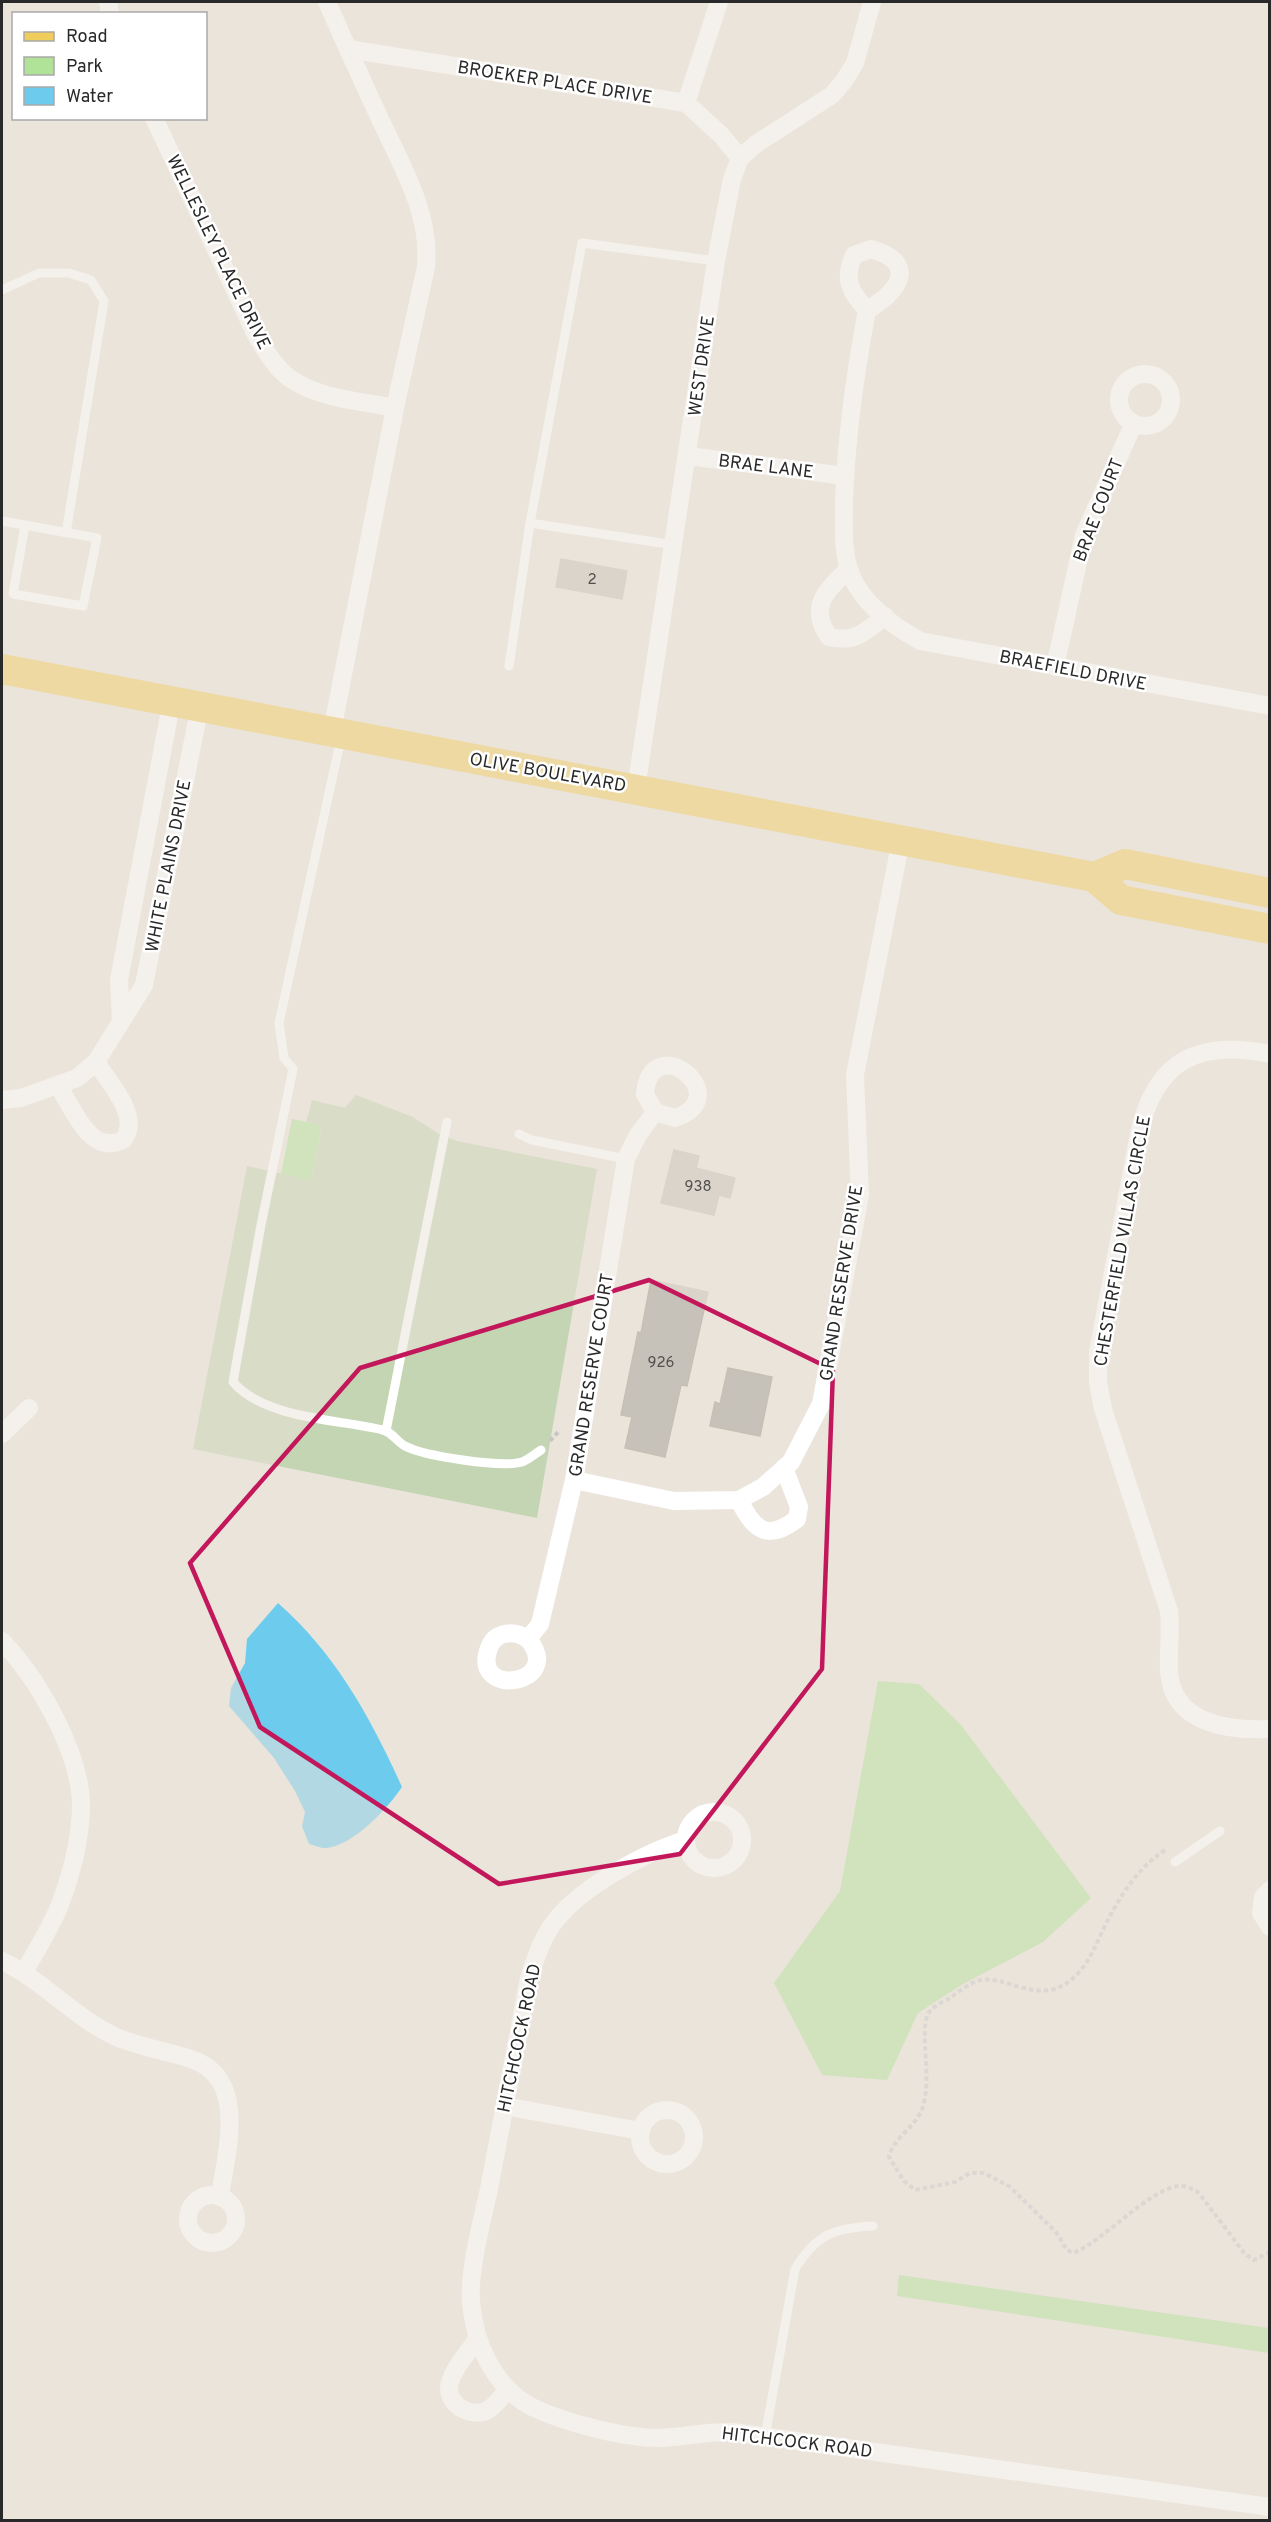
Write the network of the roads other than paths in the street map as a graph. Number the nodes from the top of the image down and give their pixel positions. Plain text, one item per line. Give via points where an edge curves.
1 (327, 2) edge
2 (719, 2) edge
3 (872, 2) edge
4 (348, 49) junction
5 (686, 103) junction
6 (155, 120) edge
7 (740, 158) junction
8 (716, 261) junction
9 (2, 290) edge
10 (867, 310) dead end
11 (395, 408) junction
12 (1133, 425) dead end
13 (688, 456) junction
14 (845, 476) junction
15 (2, 521) edge
16 (530, 523) junction
17 (25, 525) junction
18 (66, 533) junction
19 (674, 545) junction
20 (849, 569) junction
21 (885, 616) junction
22 (508, 666) dead end
23 (1055, 667) junction
24 (2, 669) edge
25 (186, 703) junction
26 (1269, 706) edge
27 (337, 732) junction
28 (636, 789) junction
29 (901, 840) junction
30 (1094, 877) junction
31 (1269, 892) edge
32 (1269, 929) edge
33 (121, 1021) junction
34 (1269, 1054) edge
35 (96, 1062) junction
36 (59, 1087) junction
37 (2, 1100) edge
38 (655, 1112) dead end
39 (447, 1122) dead end
40 (519, 1134) dead end
41 (626, 1160) junction
42 (28, 1408) dead end
43 (386, 1431) junction
44 (2, 1434) edge
45 (541, 1450) dead end
46 (784, 1468) junction
47 (574, 1480) junction
48 (739, 1500) junction
49 (528, 1639) dead end
50 (2, 1641) edge
51 (1269, 1729) edge
52 (1220, 1831) dead end
53 (685, 1840) dead end
54 (1175, 1862) dead end
55 (1269, 1890) edge
56 (1269, 1927) edge
57 (2, 1961) edge
58 (24, 1972) junction
59 (505, 2106) junction
60 (640, 2131) dead end
61 (220, 2197) dead end
62 (873, 2226) dead end
63 (477, 2339) junction
64 (508, 2389) junction
65 (765, 2437) junction
66 (1269, 2507) edge

1 - 4 street
2 - 5 street
3 - 7 street via 855,63 844,81 832,95
4 - 5 street, BROEKER PLACE DRIVE
4 - 11 street via 407,177 428,245
5 - 7 street
6 - 11 street, WELLESLEY PLACE DRIVE via 256,335 272,359 290,379 316,392
7 - 8 street, WEST DRIVE via 732,179
8 - 13 street, WEST DRIVE
8 - 16 lane via 582,243
9 - 18 lane via 39,273 69,273 91,280 104,301
10 - 14 street, BRAEFIELD DRIVE via 850,415
11 - 27 street
12 - 23 street, BRAE COURT via 1084,535
13 - 14 street, BRAE LANE
13 - 19 street, WEST DRIVE
14 - 20 street, BRAEFIELD DRIVE via 844,543
15 - 17 lane
16 - 19 lane
16 - 22 lane
17 - 18 lane
17 - 18 lane via 13,594 83,606 97,538
19 - 28 street, WEST DRIVE
20 - 21 street, BRAEFIELD DRIVE via 865,595
20 - 21 street via 830,586 820,603 820,624 829,637 845,641
21 - 23 street, BRAEFIELD DRIVE via 920,641
23 - 26 street, BRAEFIELD DRIVE
24 - 25 main road, OLIVE BOULEVARD
25 - 27 main road, OLIVE BOULEVARD
25 - 33 street, WHITE PLAINS DRIVE via 119,980
25 - 33 street, WHITE PLAINS DRIVE via 144,985
27 - 28 main road, OLIVE BOULEVARD
27 - 43 lane via 279,1023 284,1058 293,1070 233,1382 254,1400 277,1409
28 - 29 main road, OLIVE BOULEVARD
29 - 30 main road, OLIVE BOULEVARD
29 - 46 street, GRAND RESERVE DRIVE via 855,1076 860,1195 821,1404
30 - 31 main road via 1125,864
30 - 32 main road via 1120,900
33 - 35 street, WHITE PLAINS DRIVE
34 - 51 street, CHESTERFIELD VILLAS CIRCLE via 1229,1048 1207,1051 1176,1065 1156,1085 1145,1107 1139,1134 1098,1352 1103,1409 1168,1611 1172,1686 1181,1701 1204,1722 1218,1727
35 - 36 street, WHITE PLAINS DRIVE
35 - 36 street via 129,1116 130,1127 123,1140 106,1145 94,1140
36 - 37 street, WHITE PLAINS DRIVE
38 - 41 street, GRAND RESERVE COURT
39 - 43 lane
40 - 41 lane
41 - 47 street, GRAND RESERVE COURT
42 - 44 street
43 - 45 lane via 405,1446 493,1465 523,1462
46 - 48 street, GRAND RESERVE DRIVE via 763,1487
46 - 48 street via 799,1507 797,1519 785,1528 773,1532 760,1529 749,1519
47 - 48 street, GRAND RESERVE DRIVE via 674,1501
47 - 49 street, GRAND RESERVE COURT via 540,1624
50 - 58 street via 20,1660 58,1726 74,1768 81,1806 78,1842 59,1908
52 - 54 lane
53 - 59 street, HITCHCOCK ROAD via 659,1848 613,1875 556,1920 540,1946 529,1978
55 - 56 street via 1261,1905 1263,1920
57 - 58 street
58 - 61 street via 112,2036 206,2065 221,2080 230,2104
59 - 60 street
59 - 63 street, HITCHCOCK ROAD via 472,2278
62 - 65 lane via 837,2231 809,2246 795,2269
63 - 64 street, HITCHCOCK ROAD
63 - 64 street via 453,2375 450,2397 462,2408 477,2413 492,2408
64 - 65 street, HITCHCOCK ROAD via 532,2406 572,2422 639,2436 661,2438 714,2431
65 - 66 street, HITCHCOCK ROAD

